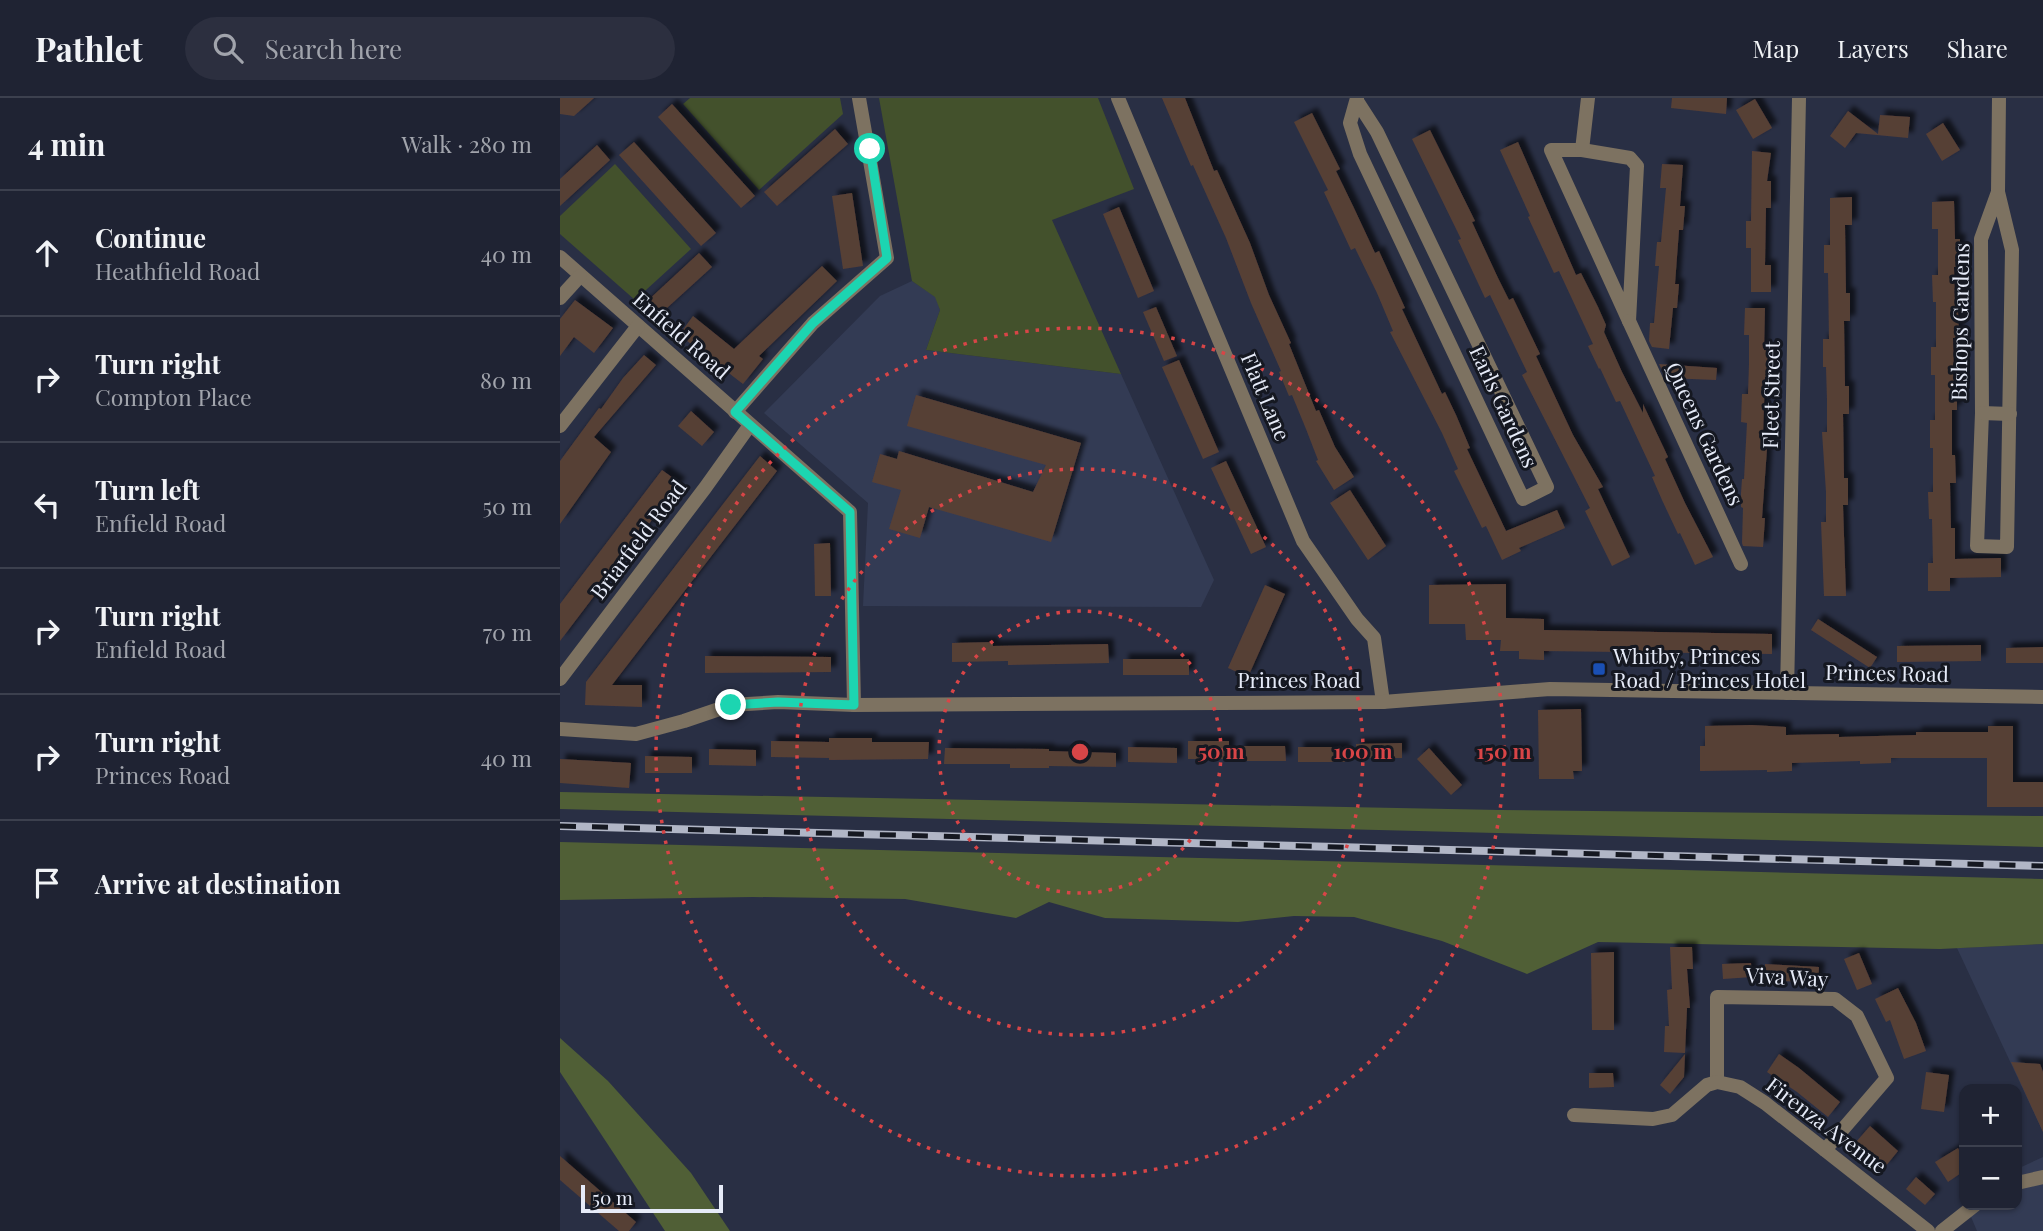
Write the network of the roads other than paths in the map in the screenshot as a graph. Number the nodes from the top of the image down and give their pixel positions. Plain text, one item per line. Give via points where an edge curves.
1 (859, 98) edge
2 (1118, 98) edge
3 (1588, 98) edge
4 (1799, 98) edge
5 (1999, 98) edge
6 (1357, 100) edge
7 (1582, 150) junction
8 (1998, 191) junction
9 (560, 257) edge
10 (580, 275) junction
11 (560, 298) edge
12 (1465, 317) junction
13 (1629, 321) junction
14 (638, 326) junction
15 (1442, 327) junction
16 (735, 412) junction
17 (1982, 413) junction
18 (2010, 414) junction
19 (750, 425) junction
20 (560, 426) edge
21 (1741, 564) dead end
22 (560, 679) edge
23 (1787, 694) junction
24 (2043, 697) edge
25 (1383, 702) junction
26 (854, 705) junction
27 (560, 729) edge
28 (1717, 1082) junction
29 (1574, 1115) dead end
30 (1825, 1150) junction
31 (2043, 1177) edge
32 (2022, 1182) edge
33 (1969, 1210) edge
34 (1928, 1231) edge
35 (1942, 1231) edge

1 - 16 street via 887,258 813,323
2 - 25 street, Flatt Lane via 1303,541 1374,638
3 - 7 street
4 - 23 street, Fleet Street
5 - 8 street, Bishops Gardens
6 - 12 street, Earls Gardens via 1377,132
6 - 15 street, Earls Gardens via 1350,123 1360,155
7 - 13 street, Queens Gardens via 1630,158 1637,166
7 - 13 street, Queens Gardens via 1551,150
8 - 17 street, Bishops Gardens via 1981,240
8 - 18 street, Bishops Gardens via 2012,250
9 - 10 street, Enfield Road
10 - 11 street
10 - 14 street, Enfield Road
12 - 15 street
12 - 15 street, Earls Gardens via 1547,487 1522,499
13 - 21 street, Queens Gardens
14 - 16 street, Enfield Road
14 - 20 street
16 - 19 street, Enfield Road
17 - 18 street, Bishops Gardens
17 - 18 street, Bishops Gardens via 1977,546 2007,547
19 - 22 street, Briarfield Road
19 - 26 street, Enfield Road via 850,512
23 - 24 street, Princes Road
23 - 25 street, Princes Road via 1550,689
25 - 26 street, Princes Road
26 - 27 street, Princes Road via 731,705 636,734
28 - 29 street via 1672,1115 1653,1119
28 - 30 street, Firenza Avenue via 1740,1087
28 - 30 street, Viva Way via 1717,997 1835,999 1857,1016 1887,1078
30 - 34 street, Firenza Avenue
31 - 32 street
33 - 35 street

